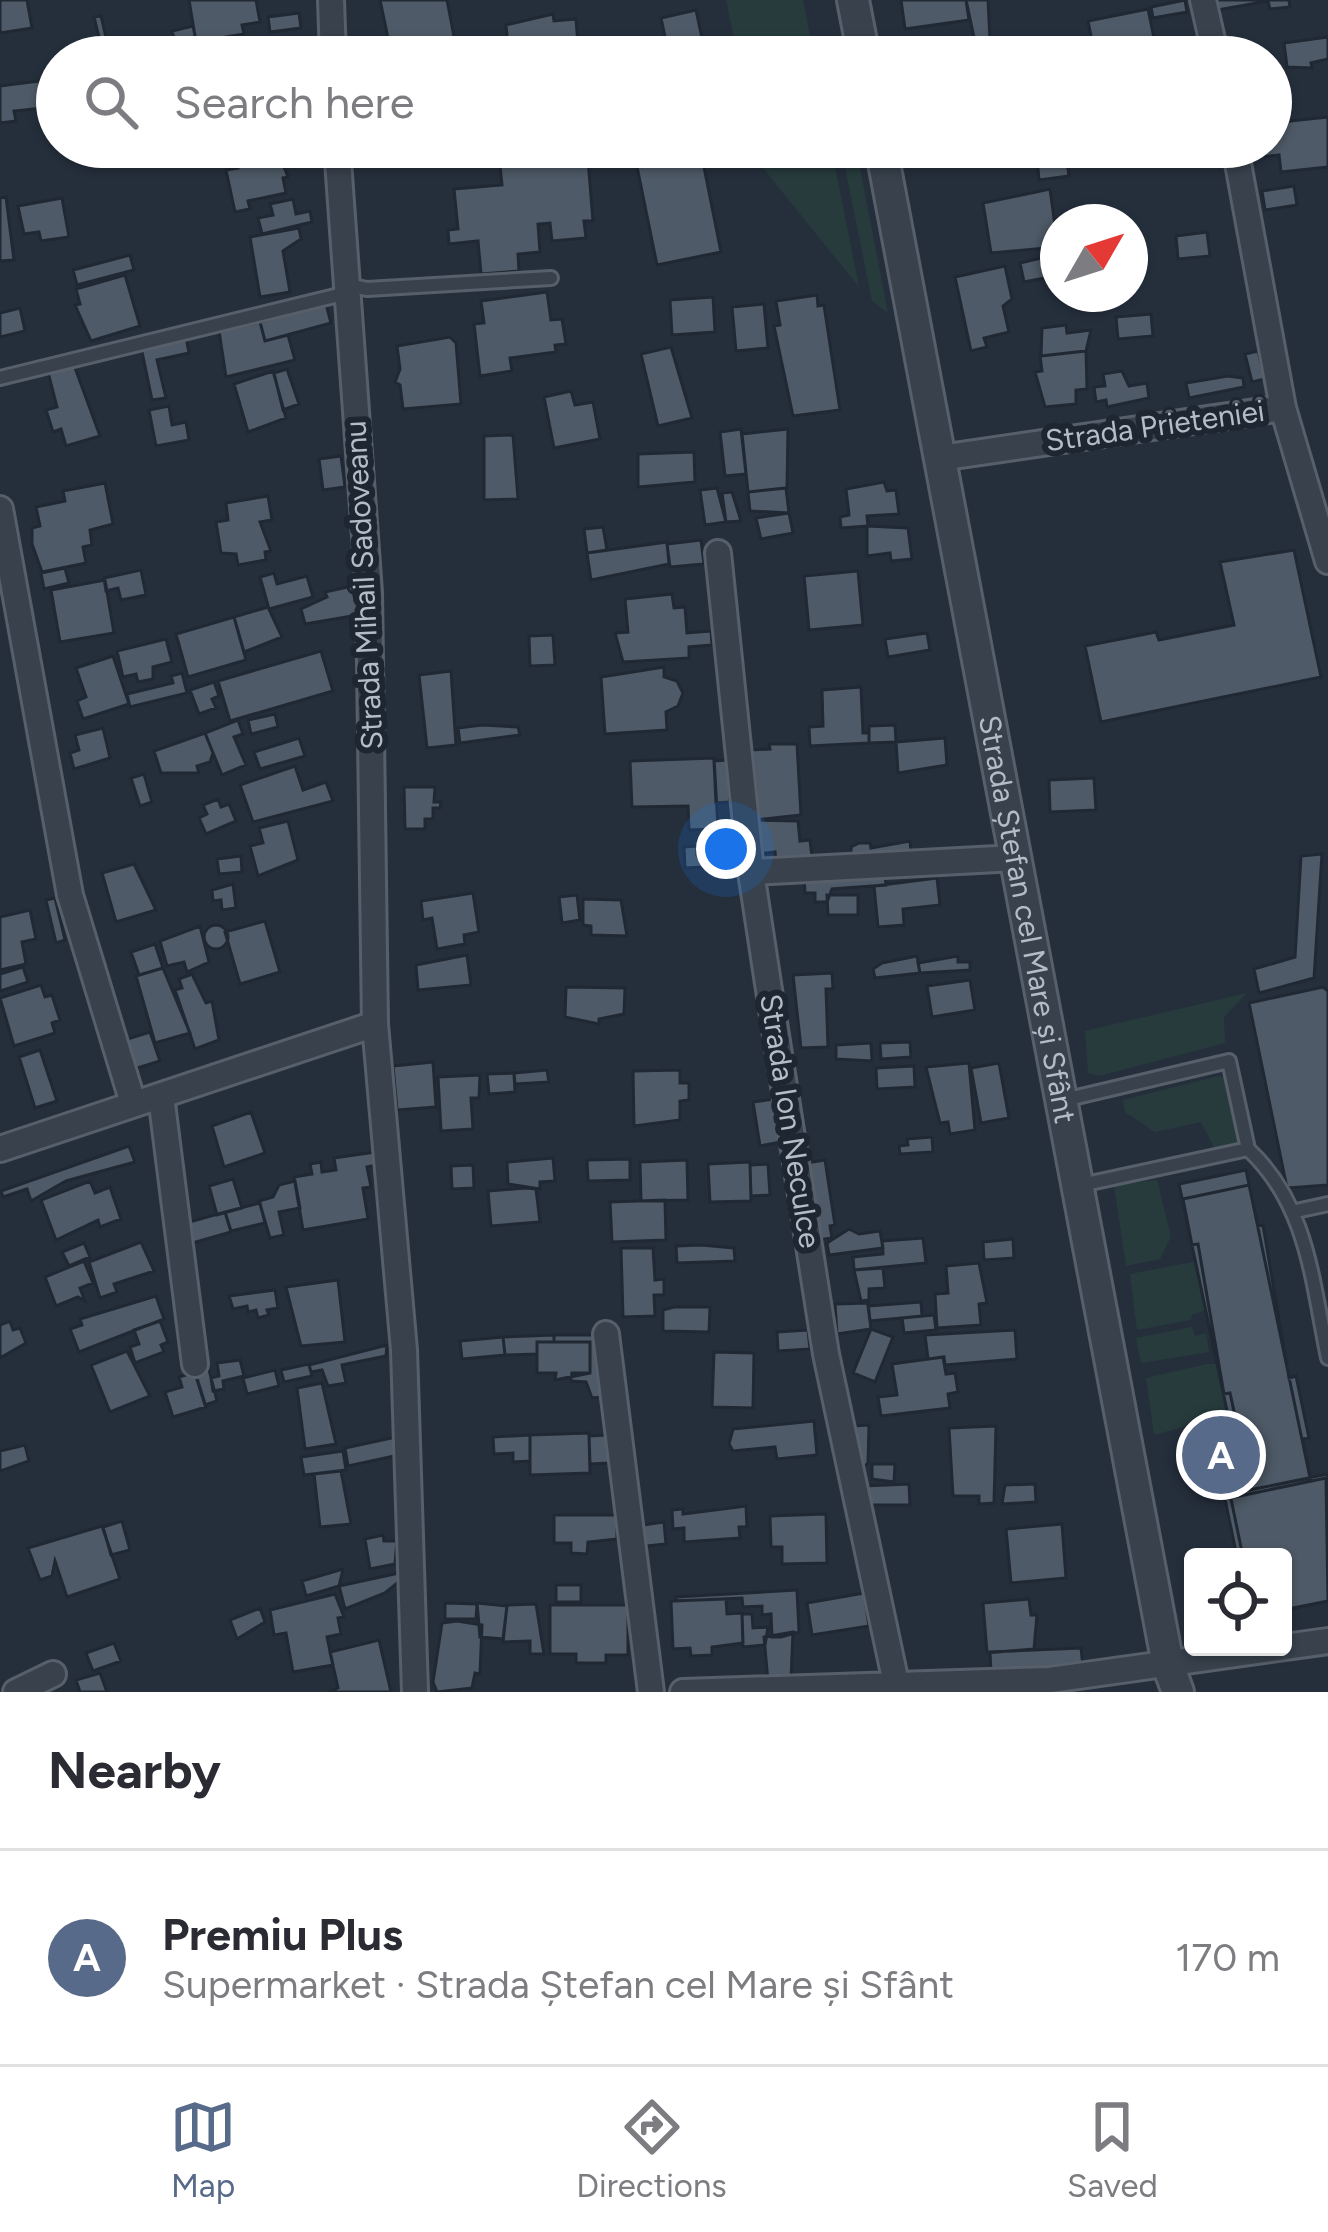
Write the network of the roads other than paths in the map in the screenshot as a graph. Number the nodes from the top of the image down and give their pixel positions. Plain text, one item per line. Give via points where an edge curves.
1 (331, 0) edge
2 (854, 0) edge
3 (1204, 0) edge
4 (332, 36) edge
5 (860, 36) edge
6 (1212, 36) edge
7 (338, 168) edge
8 (885, 168) edge
9 (1239, 168) edge
10 (551, 278) dead end
11 (347, 289) junction
12 (0, 378) edge
13 (1283, 408) junction
14 (940, 458) junction
15 (0, 509) edge
16 (718, 553) dead end
17 (1328, 561) edge
18 (1016, 858) junction
19 (751, 872) junction
20 (375, 1024) junction
21 (161, 1096) junction
22 (1063, 1101) junction
23 (134, 1103) junction
24 (0, 1149) edge
25 (1248, 1149) junction
26 (1080, 1185) junction
27 (1328, 1204) edge
28 (1296, 1211) junction
29 (606, 1334) dead end
30 (1328, 1358) edge
31 (195, 1364) dead end
32 (1326, 1648) edge
33 (53, 1674) dead end
34 (1173, 1678) edge
35 (896, 1683) junction
36 (16, 1692) edge
37 (416, 1692) edge
38 (651, 1692) edge
39 (683, 1692) edge

1 - 4 street
2 - 5 street
3 - 6 street
7 - 11 street, Strada Mihail Sadoveanu
8 - 14 street, Strada Ștefan cel Mare și Sfânt
9 - 13 street
10 - 11 lane
11 - 12 lane
11 - 20 street, Strada Mihail Sadoveanu via 368,592
13 - 14 street, Strada Prieteniei
13 - 17 street, Strada Prieteniei
14 - 18 street, Strada Ștefan cel Mare și Sfânt
15 - 23 street via 70,895
16 - 19 street, Strada Ion Neculce
18 - 19 street
18 - 22 street, Strada Ștefan cel Mare și Sfânt
19 - 35 street, Strada Ion Neculce via 826,1354
20 - 21 street
20 - 37 street, Strada Mihail Sadoveanu via 404,1350
21 - 23 street
21 - 31 street
22 - 25 lane via 1229,1061
22 - 26 street, Strada Ștefan cel Mare și Sfânt
23 - 24 street
25 - 26 lane
25 - 28 lane
26 - 34 street, Strada Ștefan cel Mare și Sfânt
27 - 28 lane
28 - 30 lane
29 - 38 street
32 - 34 street
33 - 36 street
34 - 35 street
35 - 39 street

